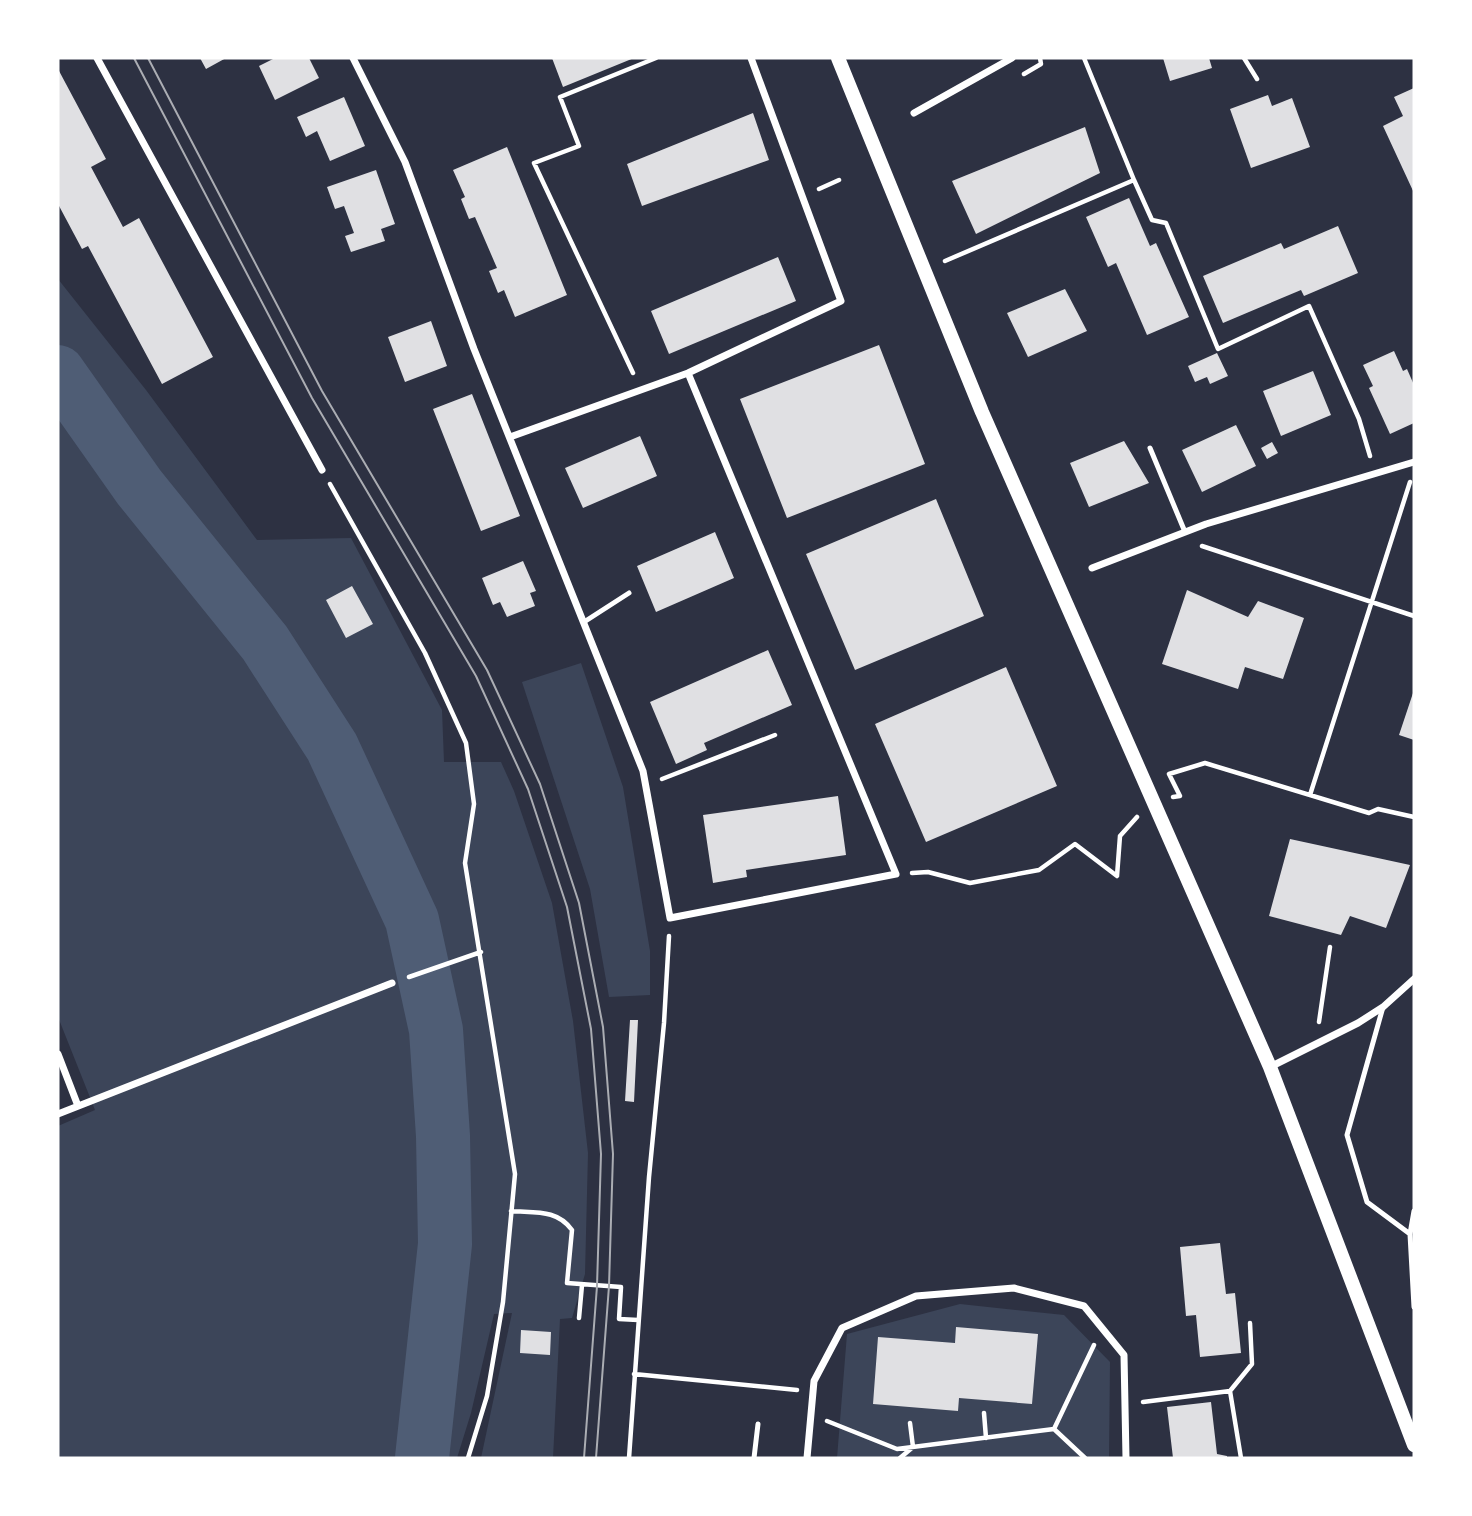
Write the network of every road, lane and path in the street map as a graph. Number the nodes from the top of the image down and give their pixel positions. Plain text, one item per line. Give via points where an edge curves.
1 (97, 58) edge
2 (354, 58) edge
3 (656, 58) edge
4 (751, 58) edge
5 (838, 58) edge
6 (1012, 58) edge
7 (1084, 58) edge
8 (1244, 58) edge
9 (1257, 79) dead end
10 (914, 113) dead end
11 (1133, 180) junction
12 (925, 270) junction
13 (688, 373) junction
14 (641, 390) junction
15 (510, 437) junction
16 (1150, 448) dead end
17 (1414, 462) edge
18 (322, 470) joint
19 (1375, 474) junction
20 (1410, 480) dead end
21 (1185, 532) junction
22 (1174, 536) junction
23 (1092, 568) dead end
24 (629, 593) dead end
25 (1372, 601) junction
26 (1414, 615) edge
27 (584, 622) junction
28 (775, 734) dead end
29 (645, 786) junction
30 (1310, 795) junction
31 (1152, 801) junction
32 (1414, 817) edge
33 (928, 872) dead end
34 (670, 918) junction
35 (1331, 947) dead end
36 (481, 952) junction
37 (406, 978) dead end
38 (1414, 979) edge
39 (393, 983) dead end
40 (1383, 1007) junction
41 (1315, 1045) junction
42 (58, 1054) edge
43 (1270, 1067) junction
44 (78, 1106) junction
45 (58, 1114) edge
46 (1414, 1211) edge
47 (511, 1212) junction
48 (1410, 1234) junction
49 (582, 1284) junction
50 (1414, 1307) edge
51 (579, 1318) dead end
52 (638, 1320) junction
53 (1250, 1323) dead end
54 (1102, 1328) junction
55 (634, 1374) junction
56 (1230, 1391) junction
57 (812, 1392) junction
58 (1125, 1404) junction
59 (984, 1413) dead end
60 (810, 1414) junction
61 (910, 1423) dead end
62 (758, 1424) dead end
63 (1054, 1429) junction
64 (986, 1438) junction
65 (1414, 1445) edge
66 (913, 1447) junction
67 (468, 1458) edge
68 (629, 1458) edge
69 (754, 1458) edge
70 (807, 1458) edge
71 (900, 1458) edge
72 (1084, 1458) edge
73 (1126, 1458) edge
74 (1241, 1458) edge

1 - 18 street
2 - 15 street via 405,162
3 - 14 path via 560,97 579,146 534,163
4 - 13 street via 841,301
5 - 12 main road
6 - 10 street
7 - 11 path
8 - 9 path
11 - 12 path
11 - 19 path via 1152,220 1166,223 1218,349 1309,306 1359,419
12 - 31 main road
13 - 14 street
13 - 34 street via 896,874
14 - 15 street
15 - 27 street
16 - 21 lane
17 - 19 street
18 - 36 path via 425,653 466,743 474,804 465,863
19 - 21 street
20 - 25 path
21 - 22 street
22 - 23 street
22 - 25 path
24 - 27 lane
25 - 26 path
25 - 30 path
27 - 29 street
28 - 29 path
29 - 34 street
30 - 31 path via 1205,763 1169,774 1180,796
30 - 32 path via 1369,813 1378,809
31 - 33 path via 1120,836 1117,876 1075,844 1039,870 970,883
31 - 43 main road
34 - 52 path
35 - 41 path
36 - 37 path
36 - 47 path via 515,1174
38 - 40 street
39 - 44 street
40 - 41 street
40 - 48 lane via 1347,1135 1367,1202
41 - 43 street
42 - 44 street
43 - 65 main road
44 - 45 street
46 - 48 lane
47 - 49 path via 564,1219 572,1230 567,1283
47 - 67 path via 503,1302 487,1396
48 - 50 lane
49 - 51 path
49 - 52 path via 621,1287 619,1319
52 - 55 path
53 - 56 path via 1252,1364
54 - 57 street via 1084,1306 1014,1288 916,1296 842,1328
54 - 58 street via 1124,1355
54 - 63 path
55 - 57 path
55 - 68 path
56 - 58 path
56 - 74 path
57 - 60 street
58 - 73 street
59 - 64 path
60 - 66 path via 897,1449
60 - 70 street
61 - 66 path
62 - 69 lane
63 - 64 path
63 - 72 path
64 - 66 path
66 - 71 path

